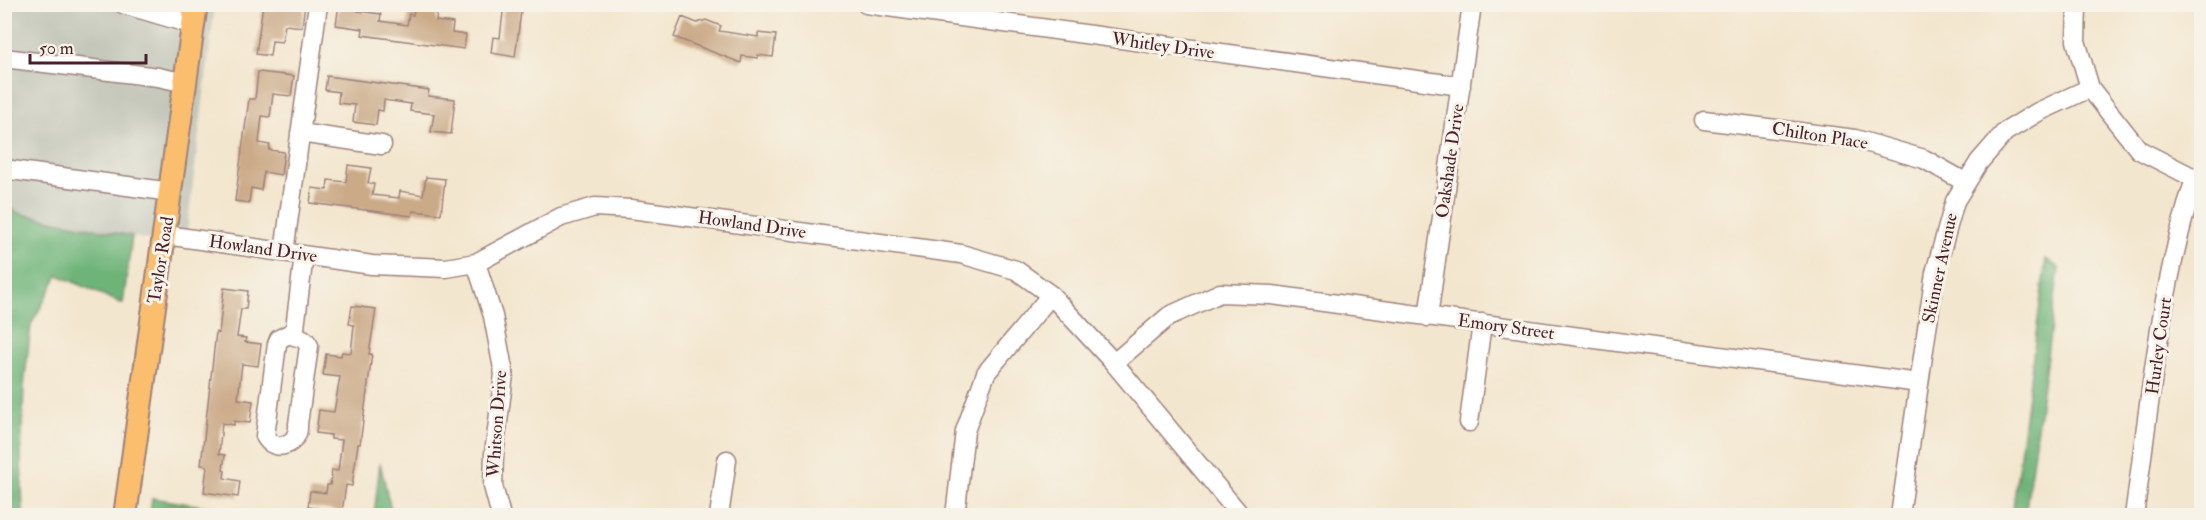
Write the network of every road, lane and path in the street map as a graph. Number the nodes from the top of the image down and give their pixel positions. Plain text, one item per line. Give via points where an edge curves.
1 (123, 4) edge
2 (318, 4) edge
3 (866, 4) edge
4 (1472, 4) edge
5 (2077, 4) edge
6 (195, 15) edge
7 (4, 58) edge
8 (186, 83) junction
9 (1461, 86) junction
10 (2090, 88) junction
11 (1704, 120) dead end
12 (300, 133) junction
13 (382, 145) dead end
14 (4, 169) edge
15 (2198, 180) edge
16 (1965, 182) junction
17 (171, 192) junction
18 (166, 235) junction
19 (284, 252) junction
20 (304, 255) junction
21 (476, 263) junction
22 (1051, 295) junction
23 (1428, 317) junction
24 (1482, 323) junction
25 (294, 336) junction
26 (1114, 363) junction
27 (1919, 383) junction
28 (1469, 422) dead end
29 (727, 460) dead end
30 (125, 516) edge
31 (501, 516) edge
32 (719, 516) edge
33 (955, 516) edge
34 (1241, 516) edge
35 (1900, 516) edge
36 (2134, 516) edge

1 - 6 street
2 - 12 street
3 - 9 street, Whitley Drive
4 - 9 street, Oakshade Drive
5 - 10 street via 2076,41
6 - 8 main road, Taylor Road
7 - 8 street
8 - 17 main road, Taylor Road
9 - 23 street, Oakshade Drive
10 - 15 street via 2139,150
10 - 16 street, Skinner Avenue via 2005,132
11 - 16 street, Chilton Place via 1855,139 1924,159
12 - 13 street
12 - 19 street
14 - 17 street
15 - 36 street, Hurley Court via 2184,214 2169,276
16 - 27 street, Skinner Avenue via 1954,201 1935,273
17 - 18 main road, Taylor Road
18 - 19 street, Howland Drive
18 - 30 main road, Taylor Road
19 - 20 street, Howland Drive
20 - 21 street, Howland Drive via 446,268
20 - 25 street
21 - 22 street, Howland Drive via 561,217 595,207 631,209 961,254 1016,270
21 - 31 street, Whitson Drive via 493,316 504,374 493,486
22 - 26 street, Howland Drive
22 - 33 street via 986,373 965,431
23 - 24 street, Emory Street
23 - 26 street, Emory Street via 1272,295 1220,293 1169,316
24 - 27 street, Emory Street
24 - 28 street
25 - 25 street via 284,335 278,344 265,436 273,445 287,445 298,433 309,346 301,336
26 - 34 street, Howland Drive
27 - 35 street, Skinner Avenue
29 - 32 street

